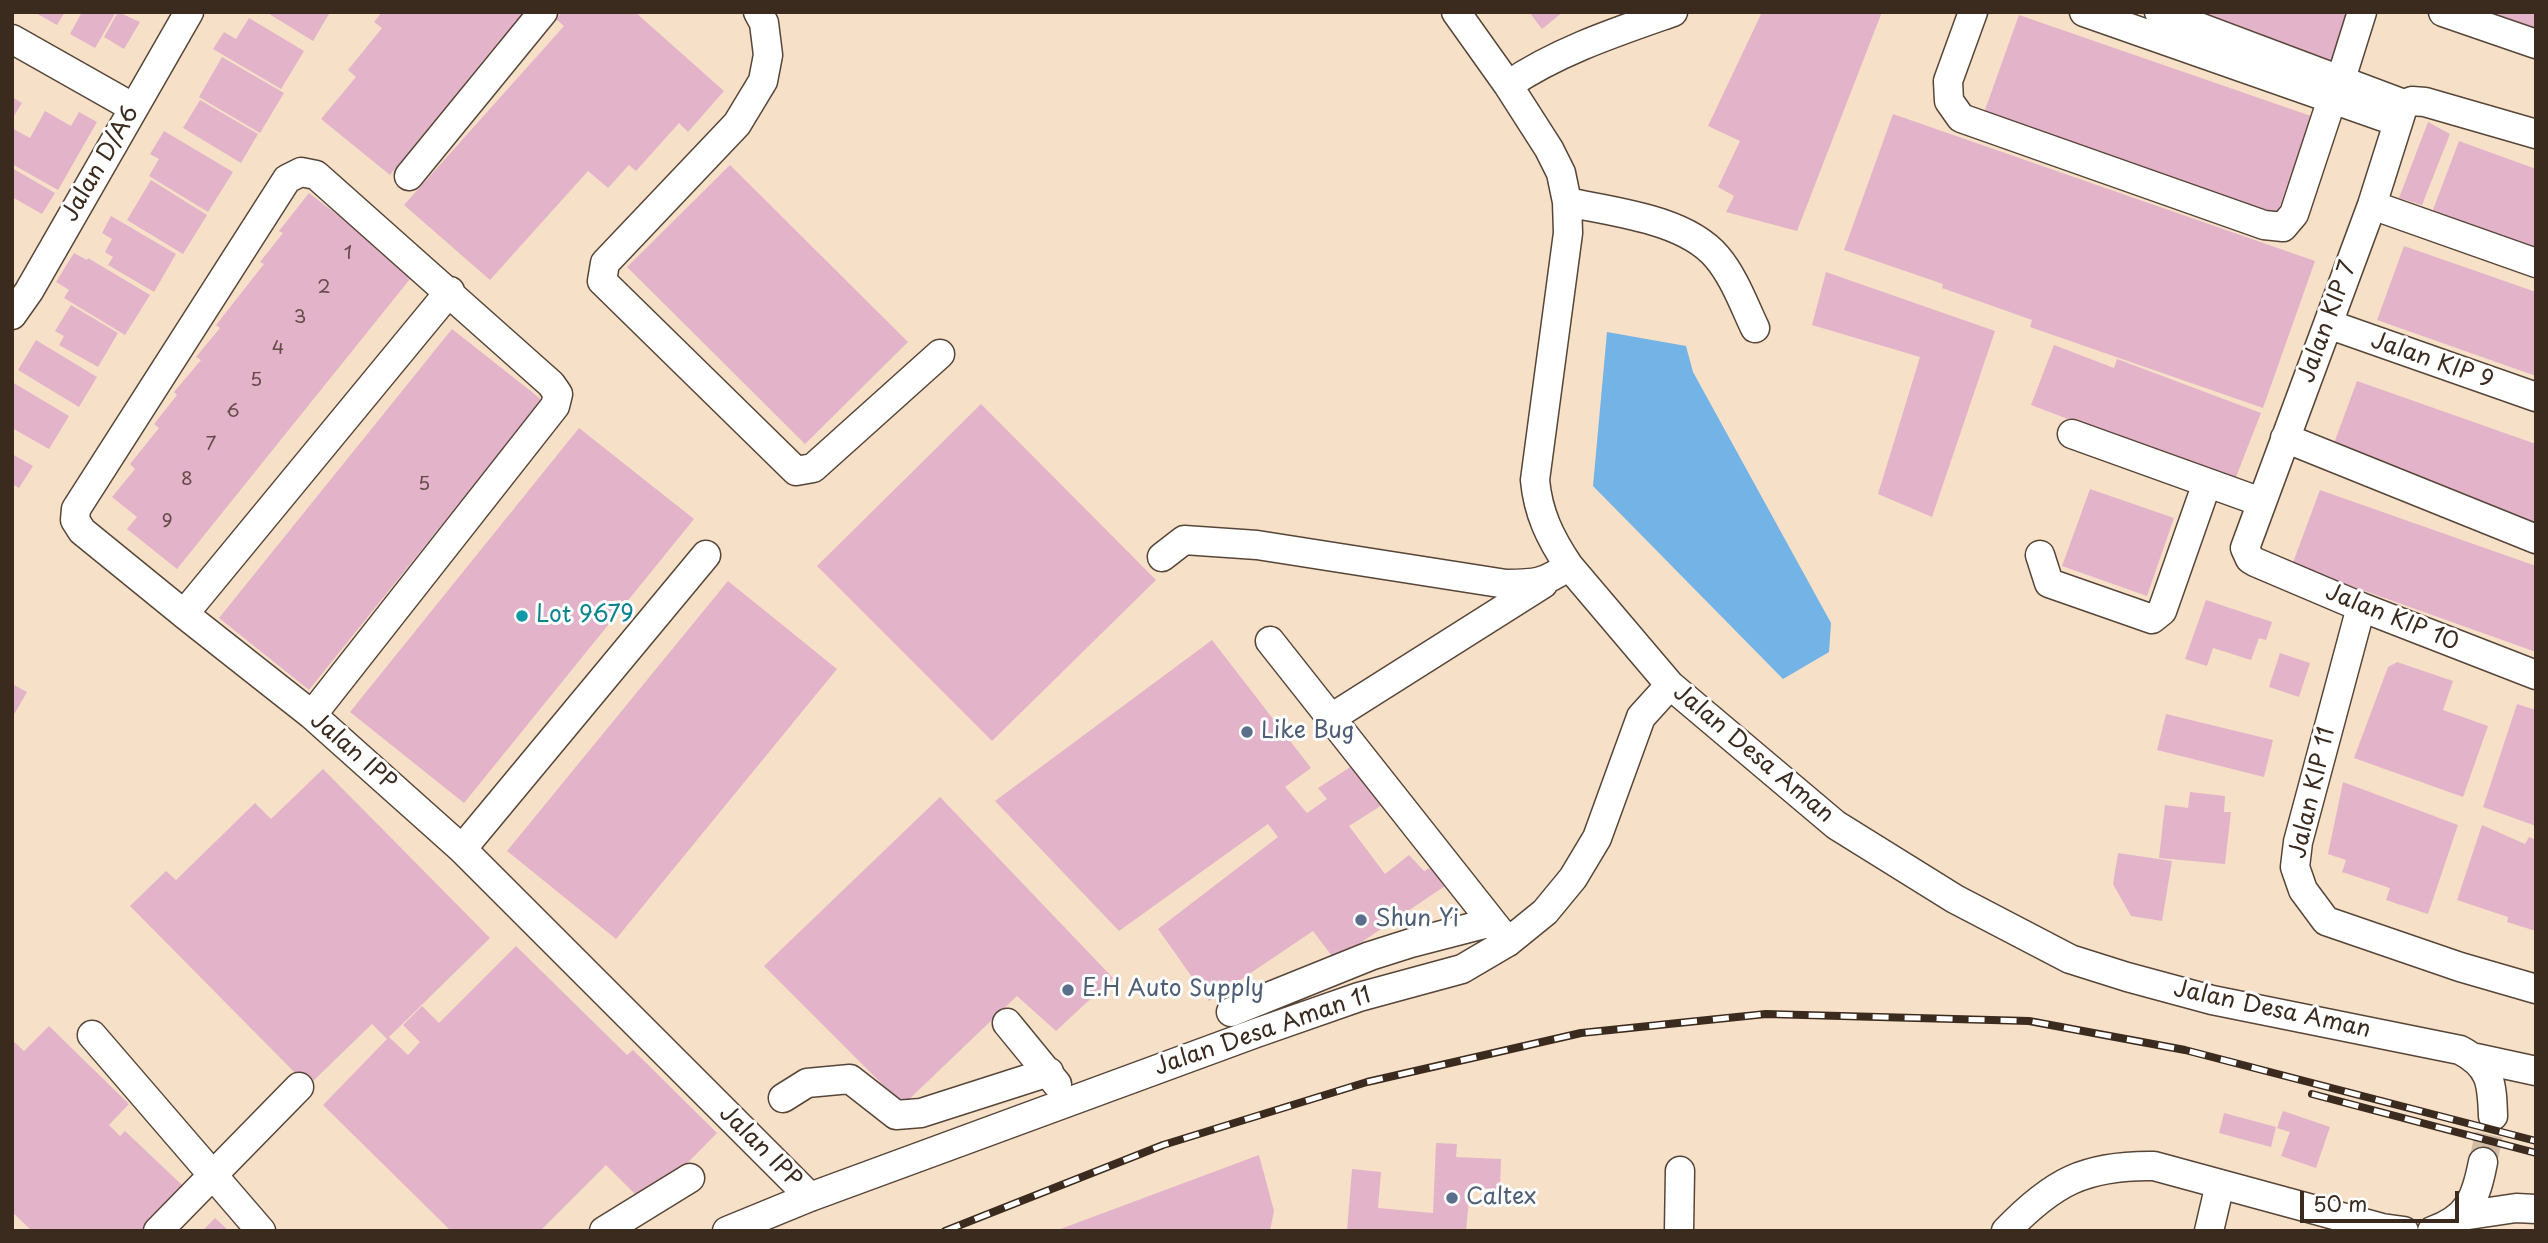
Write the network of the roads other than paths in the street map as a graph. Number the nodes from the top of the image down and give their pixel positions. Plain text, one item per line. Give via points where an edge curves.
1 (189, 12) edge
2 (543, 12) edge
3 (758, 12) edge
4 (1457, 12) edge
5 (1973, 12) edge
6 (2084, 12) edge
7 (2159, 12) edge
8 (2362, 12) edge
9 (2443, 12) edge
10 (1655, 15) edge
11 (12, 39) edge
12 (2536, 44) edge
13 (1508, 85) junction
14 (2337, 89) junction
15 (134, 108) junction
16 (2409, 109) junction
17 (2536, 134) edge
18 (409, 176) dead end
19 (1567, 202) junction
20 (2372, 205) junction
21 (2536, 263) edge
22 (21, 286) edge
23 (450, 291) junction
24 (12, 315) edge
25 (2328, 324) junction
26 (1755, 328) dead end
27 (940, 354) dead end
28 (2536, 397) edge
29 (2071, 434) dead end
30 (2285, 438) junction
31 (2207, 483) junction
32 (2261, 502) junction
33 (2536, 539) edge
34 (706, 555) dead end
35 (2039, 555) dead end
36 (1162, 557) dead end
37 (2250, 559) joint
38 (1558, 573) junction
39 (2361, 607) junction
40 (184, 614) junction
41 (1270, 641) dead end
42 (2536, 675) edge
43 (1670, 685) junction
44 (313, 715) junction
45 (1331, 718) junction
46 (462, 849) junction
47 (1500, 932) junction
48 (2536, 989) edge
49 (1230, 1012) dead end
50 (1007, 1023) dead end
51 (92, 1035) dead end
52 (2476, 1058) junction
53 (2536, 1071) edge
54 (1049, 1072) junction
55 (299, 1087) dead end
56 (783, 1097) dead end
57 (1069, 1100) junction
58 (2493, 1116) tunnel mouth
59 (2483, 1162) tunnel mouth
60 (1680, 1171) dead end
61 (213, 1174) junction
62 (690, 1178) dead end
63 (2220, 1184) junction
64 (810, 1197) junction
65 (2536, 1209) edge
66 (2462, 1216) junction
67 (607, 1230) edge
68 (158, 1231) edge
69 (261, 1231) edge
70 (727, 1231) edge
71 (1679, 1231) edge
72 (2006, 1231) edge
73 (2209, 1231) edge
74 (2404, 1231) edge
75 (2432, 1231) edge

1 - 15 street, Jalan D/A6
2 - 18 street
3 - 27 street via 768,55 763,81 737,124 605,264 602,281 796,471 813,468
4 - 13 street, Jalan Desa Aman
5 - 14 street via 1948,80 1949,101 1961,118 2264,225 2283,226 2294,214
6 - 14 street
7 - 14 street
8 - 14 street
9 - 12 street
10 - 13 street via 1537,66
11 - 15 street
13 - 19 street, Jalan Desa Aman via 1549,149 1561,173
14 - 16 street
15 - 22 street, Jalan D/A6
16 - 17 street
16 - 20 street, Jalan KIP 7
19 - 26 street via 1658,222 1689,236 1716,256
19 - 38 street, Jalan Desa Aman via 1568,233 1535,480 1536,499 1554,544
20 - 21 street
20 - 25 street, Jalan KIP 7
22 - 24 street, Jalan D/A6
23 - 40 street
23 - 40 street, Jalan IPP via 316,175 301,173 287,179 76,509 75,520 82,531
23 - 44 street, Jalan IPP via 551,384 558,394 555,405
25 - 28 street, Jalan KIP 9
25 - 30 street, Jalan KIP 7
29 - 31 street
30 - 32 street, Jalan KIP 7
30 - 33 street
31 - 32 street
31 - 35 street via 2162,611 2152,619 2049,583
32 - 37 street, Jalan KIP 7 via 2246,542
34 - 46 street
36 - 38 street via 1184,540 1257,545 1507,584 1529,584
37 - 39 street, Jalan KIP 10
38 - 43 street, Jalan Desa Aman
38 - 45 street
39 - 42 street, Jalan KIP 10
39 - 48 street, Jalan KIP 11 via 2298,842 2295,867 2302,890 2326,921
40 - 44 street, Jalan IPP
41 - 45 street
43 - 47 street, Jalan Desa Aman 11 via 1641,717 1597,838 1573,878 1545,912
43 - 52 street, Jalan Desa Aman via 1836,825 1955,899 2070,959 2212,1000 2442,1045
44 - 46 street, Jalan IPP
45 - 47 street
46 - 64 street, Jalan IPP
47 - 49 street via 1411,943
47 - 57 street, Jalan Desa Aman 11 via 1462,969 1359,997
50 - 54 street
51 - 61 street
52 - 53 street, Jalan Desa Aman
52 - 58 street via 2489,1076
54 - 56 street via 921,1113 896,1115 850,1079 807,1083
54 - 57 street
55 - 61 street
57 - 64 street, Jalan Desa Aman 11
59 - 66 street via 2477,1192
60 - 71 street
61 - 68 street
61 - 69 street
62 - 67 street
63 - 72 street via 2154,1166 2092,1171 2032,1204
63 - 73 street
63 - 74 street
64 - 70 street, Jalan Desa Aman 11
65 - 66 street
66 - 75 street

